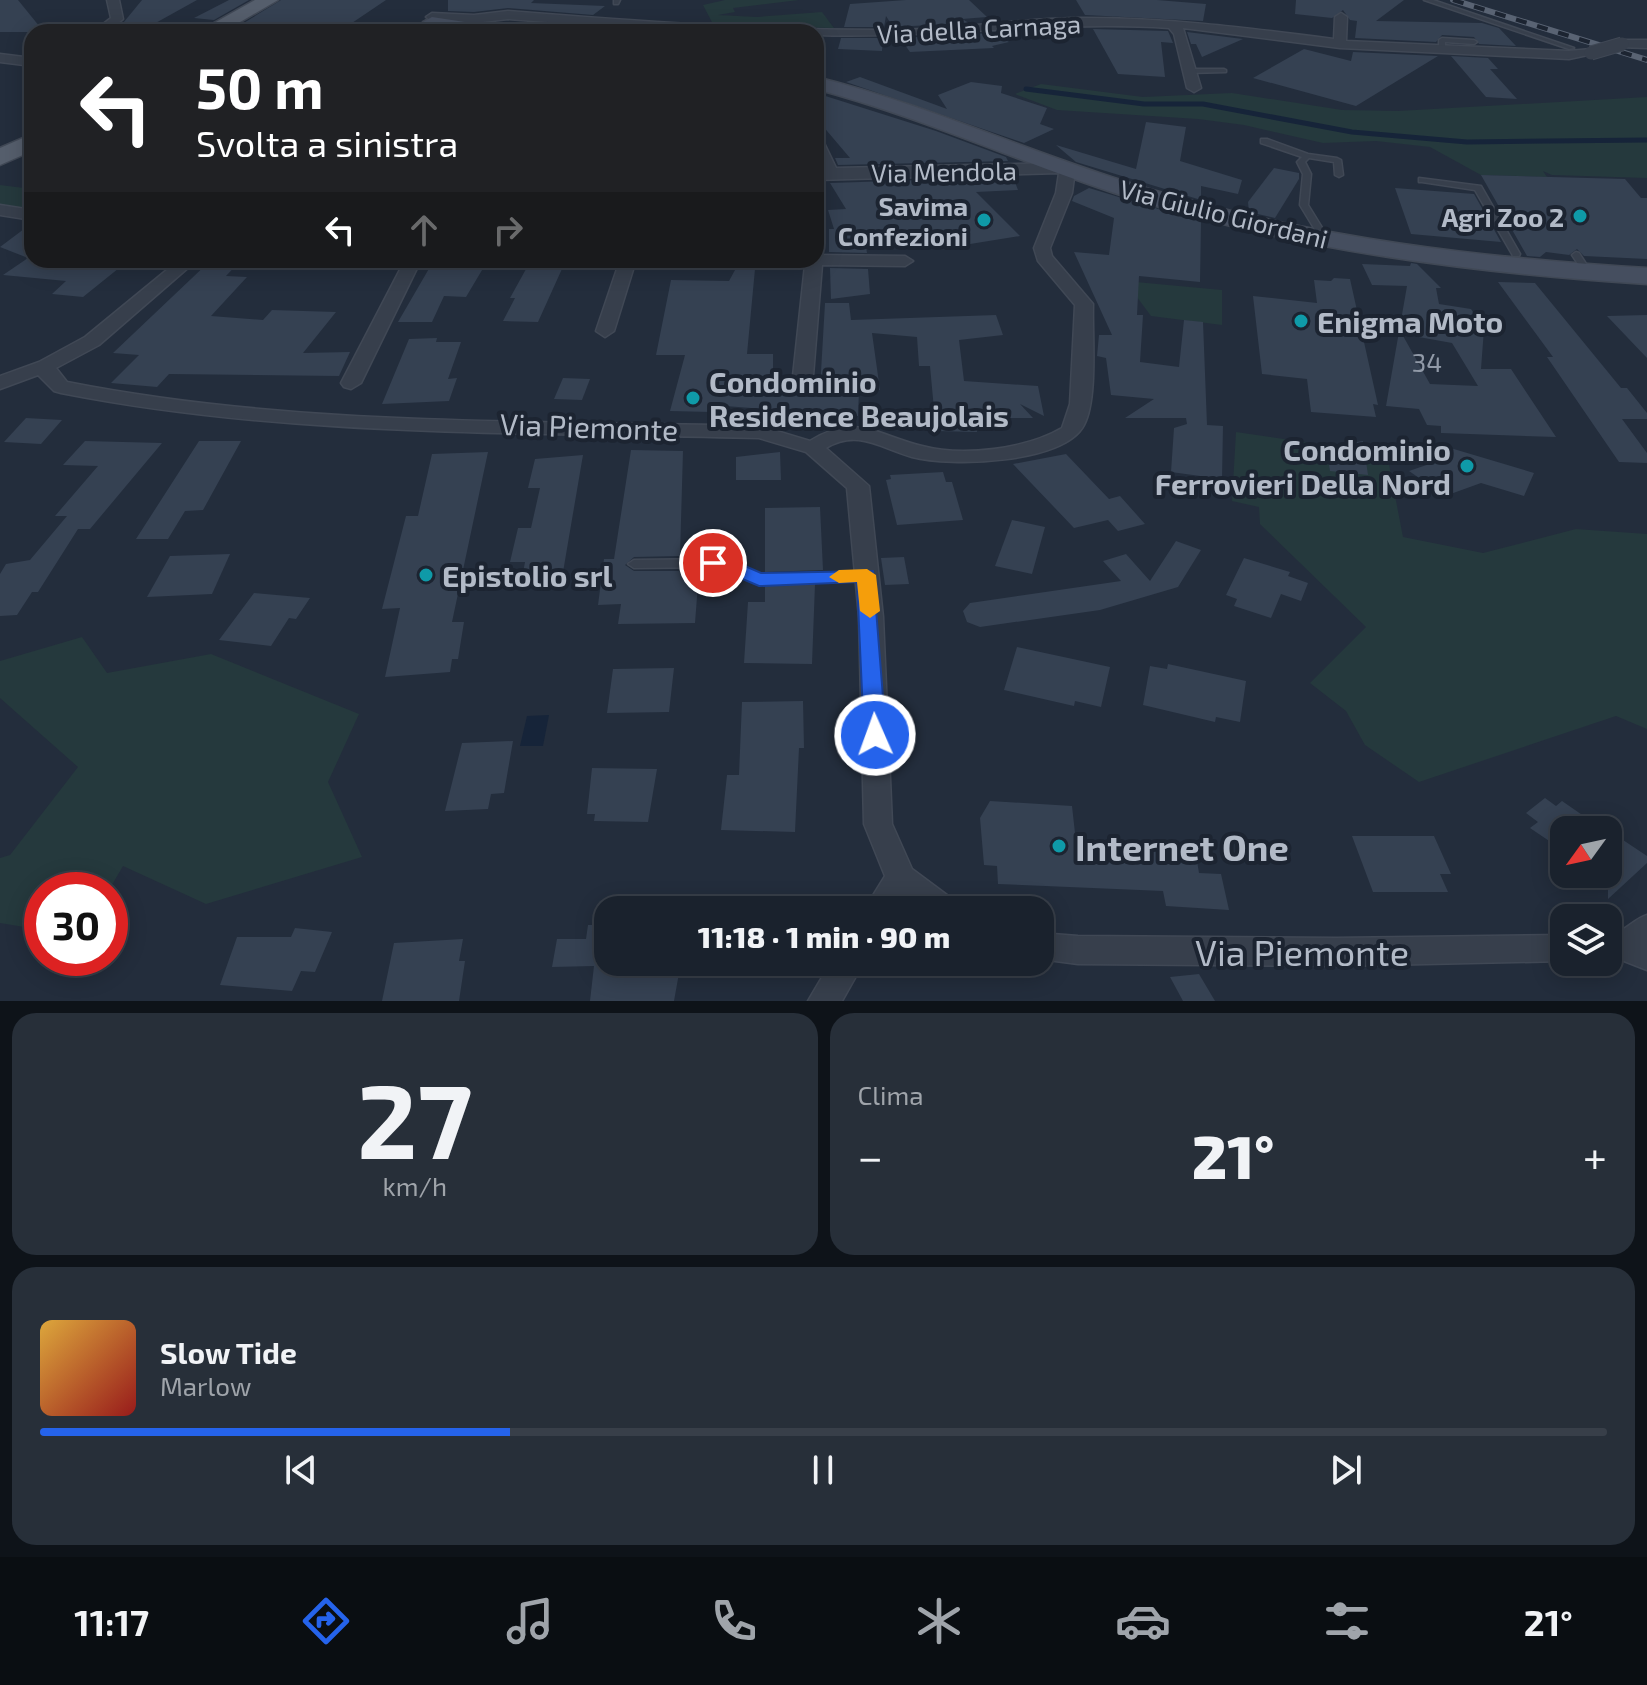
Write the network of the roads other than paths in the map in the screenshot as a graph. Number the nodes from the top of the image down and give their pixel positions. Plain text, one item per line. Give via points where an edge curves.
1 (113, 0) edge
2 (269, 0) edge
3 (441, 0) edge
4 (1427, 0) edge
5 (1341, 17) dead end
6 (436, 23) edge
7 (110, 24) edge
8 (223, 24) edge
9 (637, 24) edge
10 (1172, 24) junction
11 (1215, 27) junction
12 (824, 30) edge
13 (1466, 34) dead end
14 (1247, 36) dead end
15 (1474, 42) junction
16 (1340, 44) junction
17 (1647, 44) edge
18 (1442, 46) dead end
19 (1581, 50) junction
20 (1485, 52) junction
21 (0, 58) edge
22 (24, 61) edge
23 (1223, 74) dead end
24 (1192, 79) joint
25 (824, 85) edge
26 (24, 132) edge
27 (1264, 141) dead end
28 (0, 145) edge
29 (24, 145) edge
30 (1307, 156) junction
31 (0, 158) edge
32 (1064, 169) junction
33 (824, 174) edge
34 (1339, 175) dead end
35 (1422, 180) dead end
36 (0, 210) edge
37 (24, 214) edge
38 (1320, 231) dead end
39 (1516, 254) dead end
40 (824, 261) edge
41 (905, 261) dead end
42 (179, 268) edge
43 (409, 268) edge
44 (625, 268) edge
45 (813, 268) edge
46 (1647, 276) edge
47 (605, 331) dead end
48 (46, 366) junction
49 (803, 376) dead end
50 (0, 383) edge
51 (351, 383) dead end
52 (813, 448) junction
53 (634, 564) dead end
54 (867, 575) junction
55 (900, 877) junction
56 (888, 896) edge
57 (925, 896) edge
58 (1054, 947) edge
59 (1550, 948) edge
60 (839, 976) edge
61 (824, 1001) edge

1 - 7 street via 117,19
2 - 8 main road
3 - 6 street
4 - 19 lane
5 - 16 street
6 - 9 street, Via della Carnaga via 508,15
10 - 11 street, Via della Carnaga
10 - 12 street, Via della Carnaga via 1072,21 885,34
10 - 24 street via 1180,33
11 - 14 street, Via della Carnaga
11 - 16 street, Via della Carnaga
13 - 15 lane
15 - 18 lane via 1442,40
15 - 20 lane
16 - 20 street, Via della Carnaga
17 - 19 street, Via della Carnaga, bridge
19 - 20 street, Via della Carnaga
21 - 22 street
23 - 24 lane
25 - 32 street, Via Giulio Giordani
26 - 28 main road
27 - 30 lane
29 - 31 main road
30 - 34 lane via 1337,160
30 - 38 lane via 1301,162 1307,174 1304,205
32 - 33 street, Via Mendola
32 - 46 street, Via Giulio Giordani via 1188,208 1348,243 1487,265 1582,264
32 - 52 street via 1064,193 1042,248 1084,304 1080,404 1067,433 980,454 925,453 856,431
35 - 39 lane via 1478,188
36 - 37 street
40 - 41 street
42 - 48 street via 92,341
43 - 51 street
44 - 47 street
45 - 49 street
48 - 50 street
48 - 52 street, Via Piemonte via 48,376 61,387 152,405 282,419 760,432
52 - 54 street, Via Piemonte via 858,486
53 - 54 lane via 722,563 759,579
54 - 55 street, Via Piemonte via 878,824
55 - 56 street
55 - 57 street
58 - 59 street, Via Piemonte via 1336,952
60 - 61 street

